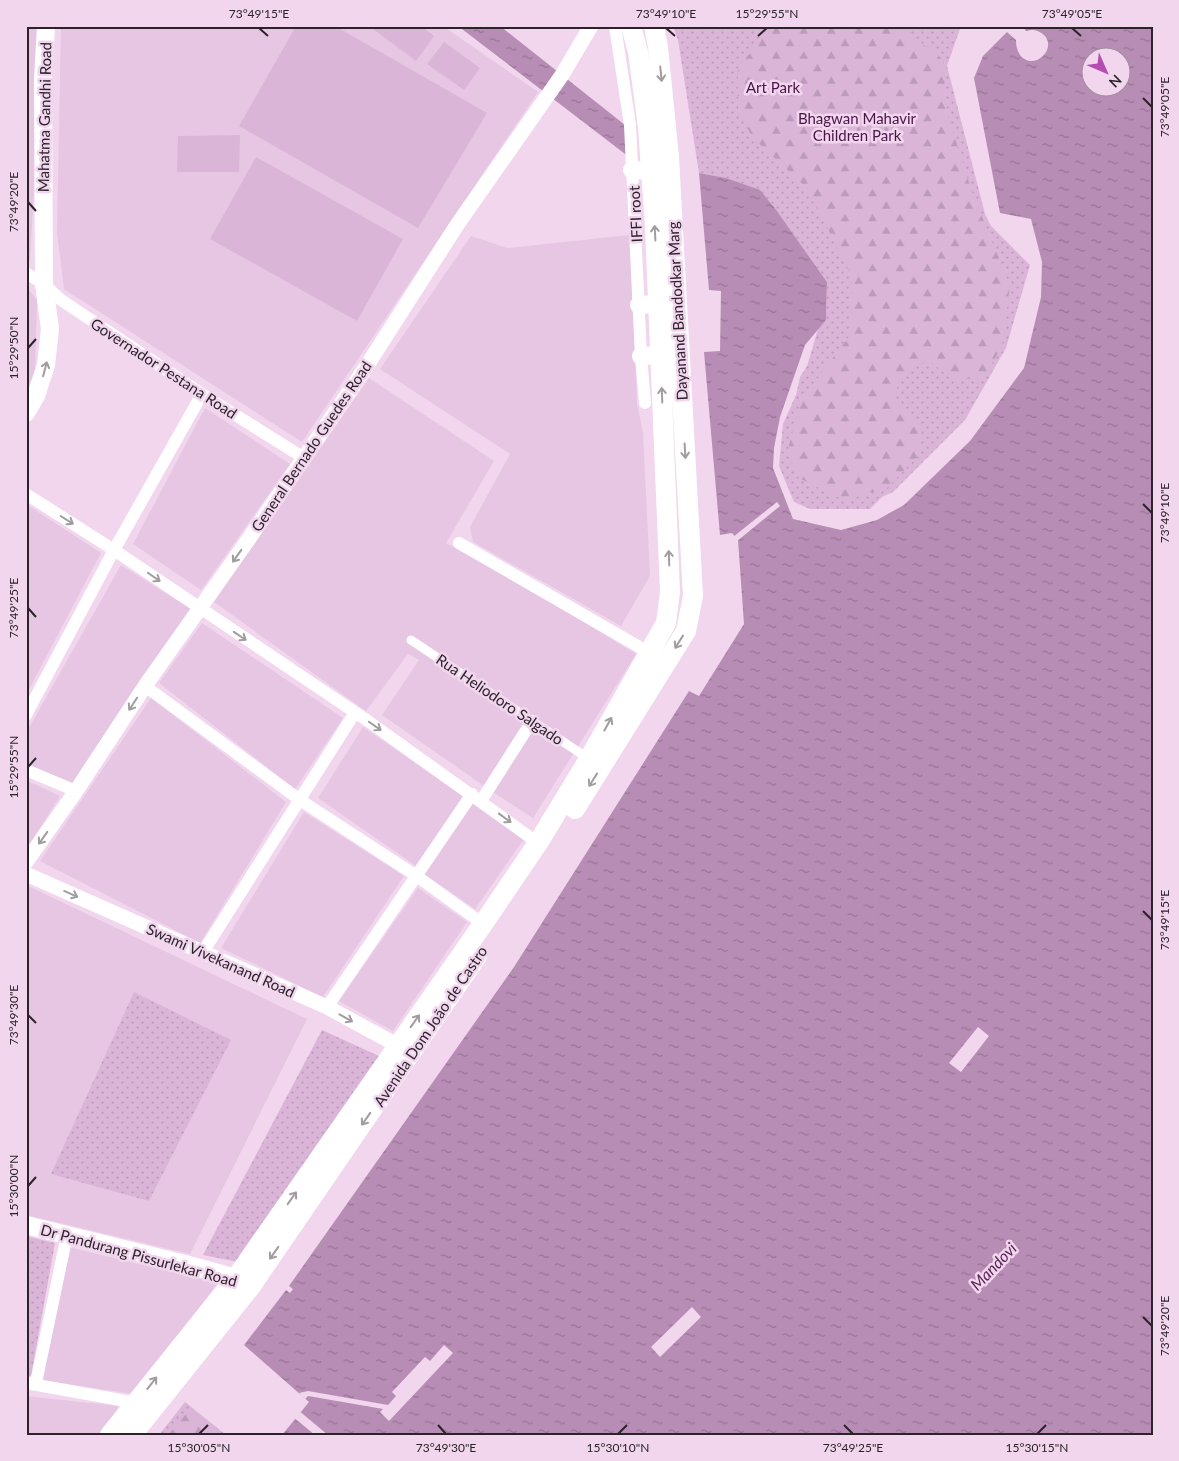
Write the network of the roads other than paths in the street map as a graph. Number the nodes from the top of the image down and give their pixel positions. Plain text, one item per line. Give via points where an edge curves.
1 (46, 26) edge
2 (591, 26) edge
3 (615, 26) edge
4 (631, 26) edge
5 (654, 26) edge
6 (657, 128) junction
7 (650, 164) junction
8 (26, 273) edge
9 (44, 284) junction
10 (651, 356) junction
11 (202, 394) junction
12 (645, 403) dead end
13 (26, 414) edge
14 (304, 458) junction
15 (26, 494) edge
16 (459, 543) dead end
17 (114, 550) junction
18 (693, 596) joint
19 (199, 609) junction
20 (411, 640) dead end
21 (648, 652) junction
22 (145, 686) junction
23 (354, 714) junction
24 (26, 715) edge
25 (532, 720) junction
26 (589, 759) junction
27 (26, 770) edge
28 (76, 791) junction
29 (477, 798) junction
30 (300, 800) junction
31 (538, 843) junction
32 (26, 862) edge
33 (26, 874) edge
34 (415, 876) junction
35 (483, 924) junction
36 (203, 952) junction
37 (327, 1007) junction
38 (405, 1050) junction
39 (26, 1225) edge
40 (67, 1235) junction
41 (244, 1282) junction
42 (31, 1383) edge
43 (137, 1403) junction
44 (110, 1435) edge
45 (132, 1435) edge

1 - 9 main road, Mahatma Gandhi Road via 43,79
2 - 14 street, General Bernado Guedes Road via 562,75 457,226
3 - 7 street, IFFI root via 630,125
4 - 6 main road, Dayanand Bandodkar Marg
5 -> 6 main road, Dayanand Bandodkar Marg via 658,47
6 - 7 main road, Dayanand Bandodkar Marg
7 - 10 main road, Avenida Dom João de Castro via 648,304
7 -> 18 main road, Dayanand Bandodkar Marg
8 - 9 street, Governador Pestana Road
9 - 11 street, Governador Pestana Road via 61,300
13 -> 9 main road, Mahatma Gandhi Road via 46,365 50,329
10 - 12 street
21 -> 10 main road, Avenida Dom João de Castro via 666,623 670,580
11 - 14 street, Governador Pestana Road
11 - 17 street
14 -> 19 street, General Bernado Guedes Road
15 -> 17 street
16 - 21 street
17 -> 19 street
17 - 24 street
18 -> 38 main road, Avenida Dom João de Castro via 686,631 546,855
19 - 22 street, General Bernado Guedes Road
19 -> 23 street
20 - 25 street, Rua Heliodoro Salgado
26 -> 21 main road, Avenida Dom João de Castro
22 -> 28 street, General Bernado Guedes Road
22 - 30 street
23 -> 29 street
23 - 30 street
25 - 26 street, Rua Heliodoro Salgado
25 - 29 street
26 - 31 main road, Avenida Dom João de Castro
27 - 28 street
28 -> 32 street, General Bernado Guedes Road
29 -> 31 street
29 - 34 street
30 - 34 street
30 - 36 street
31 - 35 main road, Avenida Dom João de Castro
33 -> 36 street, Swami Vivekanand Road
34 - 35 street
34 - 37 street
38 -> 35 main road, Avenida Dom João de Castro
36 - 37 street, Swami Vivekanand Road
37 -> 38 street, Swami Vivekanand Road
38 - 41 main road, Avenida Dom João de Castro
39 - 40 main road, Dr Pandurang Pissurlekar Road
40 - 41 main road, Dr Pandurang Pissurlekar Road
40 - 42 street
43 -> 41 main road, Avenida Dom João de Castro
41 - 45 main road, Avenida Dom João de Castro
42 - 43 street
43 - 44 main road, Avenida Dom João de Castro

